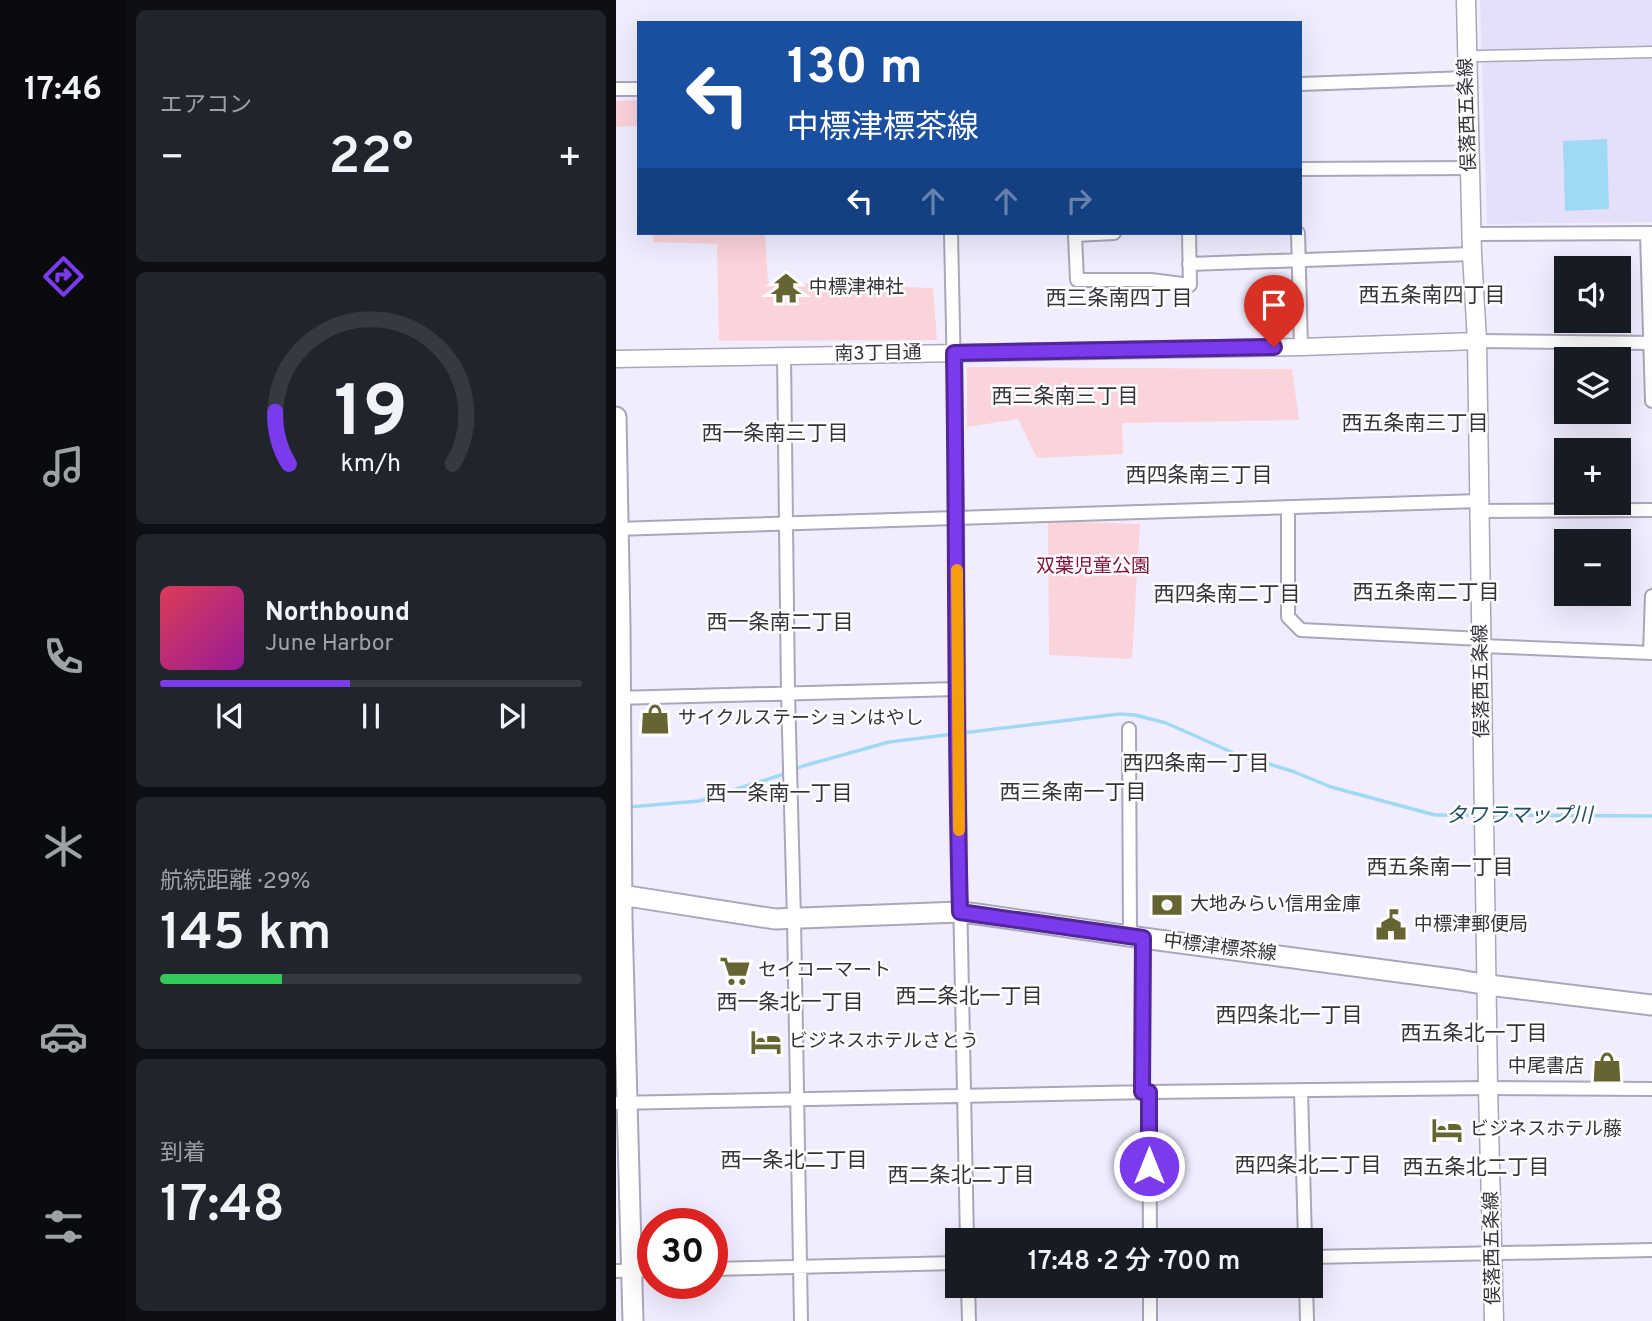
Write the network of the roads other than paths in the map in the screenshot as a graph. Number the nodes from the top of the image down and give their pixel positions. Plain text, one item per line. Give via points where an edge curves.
1 (1466, 0) edge
2 (1652, 52) edge
3 (1478, 56) dead end
4 (1467, 78) junction
5 (1302, 84) edge
6 (616, 89) edge
7 (637, 89) edge
8 (1470, 168) junction
9 (1302, 169) edge
10 (1650, 233) edge
11 (1472, 234) junction
12 (951, 235) edge
13 (1074, 235) edge
14 (1189, 235) edge
15 (1298, 235) edge
16 (1472, 254) junction
17 (1298, 260) junction
18 (1189, 264) junction
19 (1477, 341) junction
20 (1651, 343) edge
21 (1301, 347) junction
22 (954, 353) junction
23 (784, 355) junction
24 (616, 359) edge
25 (1652, 401) edge
26 (616, 417) edge
27 (1479, 506) junction
28 (1288, 508) junction
29 (1652, 510) edge
30 (957, 517) junction
31 (786, 524) junction
32 (617, 529) edge
33 (1652, 596) edge
34 (618, 624) edge
35 (1481, 643) junction
36 (1651, 653) edge
37 (957, 689) junction
38 (788, 693) junction
39 (618, 697) edge
40 (1129, 729) dead end
41 (619, 895) edge
42 (960, 912) junction
43 (794, 919) junction
44 (1137, 937) junction
45 (1488, 985) junction
46 (1652, 1005) edge
47 (1488, 1088) junction
48 (1652, 1089) edge
49 (1301, 1090) junction
50 (1145, 1092) junction
51 (964, 1096) junction
52 (798, 1100) junction
53 (621, 1103) edge
54 (967, 1228) edge
55 (1150, 1228) edge
56 (1305, 1228) edge
57 (1652, 1250) edge
58 (1493, 1252) junction
59 (1323, 1257) edge
60 (945, 1263) edge
61 (800, 1268) junction
62 (728, 1269) edge
63 (624, 1271) edge
64 (968, 1298) edge
65 (1150, 1298) edge
66 (1306, 1298) edge
67 (633, 1321) edge
68 (801, 1321) edge
69 (968, 1321) edge
70 (1150, 1321) edge
71 (1307, 1321) edge
72 (1494, 1321) edge

1 - 4 main road, 俣落西五条線
2 - 3 street
4 - 5 street
4 - 8 main road, 俣落西五条線
6 - 7 street
8 - 9 street
8 - 11 main road, 俣落西五条線
10 - 11 street
10 - 20 street
11 - 16 main road, 俣落西五条線
12 - 22 street
13 - 18 street via 1077,280 1190,285
14 - 18 street
15 - 17 street
16 - 17 street
16 - 19 main road, 俣落西五条線
17 - 18 street
17 - 21 street
19 - 20 street
19 - 21 street, 南3丁目通
19 - 27 main road, 俣落西五条線
20 - 25 street
21 - 22 street, 南3丁目通
22 - 23 street, 南3丁目通
22 - 30 street
23 - 24 street, 南3丁目通
23 - 31 street
26 - 32 main road
27 - 28 street
27 - 29 street
27 - 35 main road, 俣落西五条線
28 - 30 street
28 - 35 street via 1288,617 1301,630
30 - 31 street
30 - 37 street
31 - 32 street
31 - 38 street
32 - 34 main road
33 - 36 street
34 - 39 main road
35 - 36 street
35 - 45 main road, 俣落西五条線
37 - 38 street
37 - 42 street
38 - 39 street
38 - 43 street
39 - 41 main road
40 - 44 street
41 - 43 main road, 中標津標茶線
41 - 53 main road
42 - 43 main road, 中標津標茶線
42 - 44 main road, 中標津標茶線
42 - 51 street
43 - 52 street
44 - 45 main road, 中標津標茶線
44 - 50 street
45 - 46 main road, 中標津標茶線
45 - 47 main road, 俣落西五条線
47 - 48 street
47 - 49 street
47 - 58 main road, 俣落西五条線
49 - 50 street
49 - 56 street
50 - 51 street
50 - 55 street
51 - 52 street
51 - 54 street
52 - 53 street
52 - 61 street
53 - 63 main road
57 - 58 street
58 - 59 street
58 - 72 main road, 俣落西五条線
60 - 61 street
61 - 62 street
61 - 68 street
63 - 67 main road
64 - 69 street
65 - 70 street
66 - 71 street

